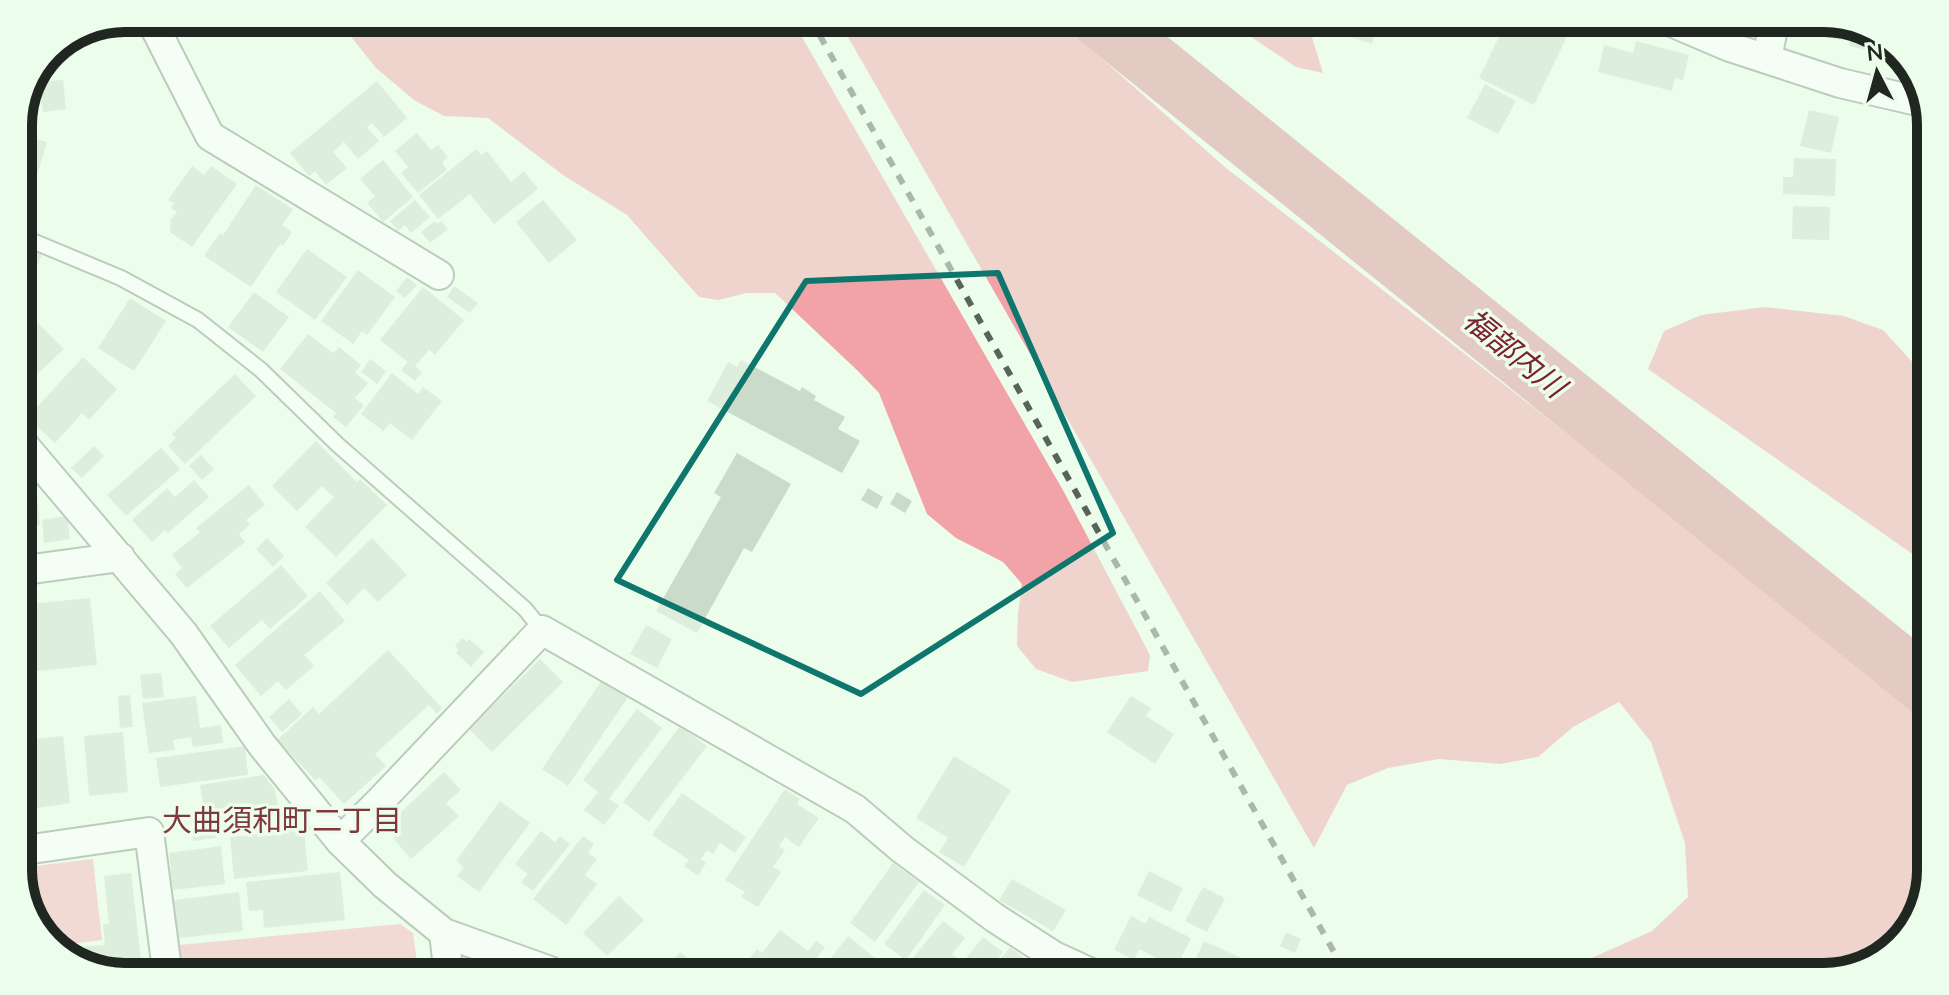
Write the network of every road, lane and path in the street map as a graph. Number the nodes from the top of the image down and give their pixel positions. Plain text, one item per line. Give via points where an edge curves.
1 (157, 32) edge
2 (1695, 32) edge
3 (1772, 32) edge
4 (1767, 59) junction
5 (1913, 100) edge
6 (32, 241) edge
7 (439, 275) dead end
8 (32, 454) edge
9 (120, 557) junction
10 (32, 569) edge
11 (542, 630) junction
12 (340, 841) junction
13 (32, 849) edge
14 (444, 933) junction
15 (166, 963) edge
16 (447, 963) edge
17 (528, 963) edge
18 (1069, 963) edge

1 - 7 street via 210,136
2 - 4 street
3 - 4 street
4 - 5 street
6 - 11 lane via 121,278 198,320 261,370
8 - 9 street
9 - 10 street
9 - 12 street
11 - 12 street
11 - 18 street via 855,809 995,918
12 - 14 street
13 - 15 street via 149,832
14 - 16 street
14 - 17 street

